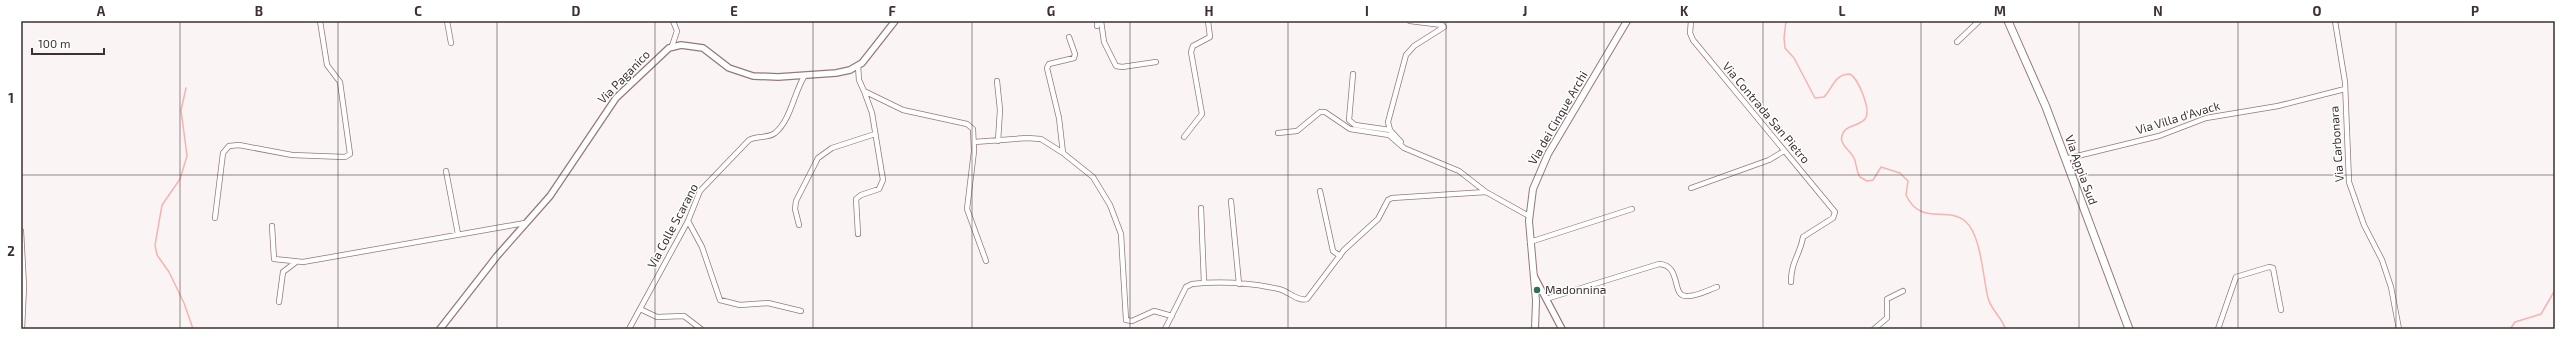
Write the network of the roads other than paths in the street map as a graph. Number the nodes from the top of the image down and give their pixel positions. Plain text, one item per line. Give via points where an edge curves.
1 (320, 21) edge
2 (447, 21) edge
3 (673, 21) edge
4 (896, 21) edge
5 (1101, 21) edge
6 (1208, 21) edge
7 (1410, 21) edge
8 (1627, 21) edge
9 (1691, 21) edge
10 (1979, 21) edge
11 (2008, 21) edge
12 (2335, 21) edge
13 (1069, 37) dead end
14 (1957, 42) dead end
15 (451, 43) dead end
16 (672, 46) junction
17 (1156, 62) dead end
18 (858, 66) junction
19 (1353, 74) dead end
20 (805, 75) junction
21 (997, 81) dead end
22 (2345, 89) junction
23 (864, 91) junction
24 (1390, 130) junction
25 (1278, 133) dead end
26 (875, 134) junction
27 (1184, 137) dead end
28 (998, 140) junction
29 (974, 142) junction
30 (1410, 150) junction
31 (1784, 151) junction
32 (1063, 153) junction
33 (2065, 159) junction
34 (446, 171) dead end
35 (1691, 188) dead end
36 (1320, 191) dead end
37 (1486, 192) junction
38 (1231, 201) dead end
39 (1201, 208) dead end
40 (1632, 209) dead end
41 (1529, 216) junction
42 (215, 218) dead end
43 (688, 221) junction
44 (525, 223) junction
45 (799, 225) dead end
46 (272, 226) dead end
47 (21, 231) edge
48 (458, 234) junction
49 (858, 234) dead end
50 (1530, 242) junction
51 (1340, 256) junction
52 (986, 261) dead end
53 (296, 262) junction
54 (1533, 273) junction
55 (1791, 282) dead end
56 (1204, 283) junction
57 (1239, 284) junction
58 (1717, 287) dead end
59 (1903, 291) dead end
60 (1546, 299) junction
61 (279, 302) dead end
62 (640, 309) junction
63 (2281, 310) dead end
64 (802, 311) dead end
65 (1172, 316) junction
66 (22, 329) edge
67 (440, 329) edge
68 (629, 329) edge
69 (701, 329) edge
70 (1165, 329) edge
71 (1535, 329) edge
72 (1562, 329) edge
73 (1874, 329) edge
74 (2128, 329) edge
75 (2218, 329) edge
76 (2399, 329) edge

1 - 42 street via 327,65 340,82 350,154 345,157 294,155 239,144 229,146 223,153
2 - 15 street
3 - 16 street via 677,31
4 - 18 street via 874,51
5 - 17 street via 1104,42 1116,66
6 - 27 street via 1210,38 1193,46 1191,52 1202,114
7 - 24 street via 1442,24 1444,27 1414,46 1406,55 1388,122
8 - 41 main road, Via dei Cinque Archi via 1543,164 1532,189
9 - 31 street, Via Contrada San Pietro via 1692,39
10 - 14 street
11 - 33 main road, Via Appia Sud via 2045,105
12 - 22 street, Via Carbonara
13 - 32 street via 1074,58 1049,64 1046,68 1059,118
16 - 20 street via 684,45 706,49 727,66 751,76
16 - 44 street, Via Paganico via 616,98 553,192
18 - 20 street via 838,73
18 - 23 street via 859,80
19 - 24 street via 1349,120 1355,125
20 - 43 street, Via Colle Scarano via 779,129 770,136 756,137 748,141 702,189
21 - 28 street via 1000,110
22 - 33 street, Via Villa d'Avack via 2281,106 2206,118 2162,136
22 - 76 street, Via Carbonara via 2349,182 2364,225 2379,252 2387,274
23 - 26 street via 872,110
23 - 29 street via 901,109 968,125 973,130
24 - 30 street
25 - 30 street via 1297,130 1324,112 1351,129 1389,135
26 - 45 street via 842,144 820,156 796,201
26 - 49 street via 883,183 879,189 860,195 856,199
28 - 29 street
28 - 32 street via 1039,138
29 - 52 street via 966,209
30 - 37 street via 1456,169
31 - 35 street via 1769,160
31 - 55 street, Via Contrada San Pietro via 1834,210 1835,215 1803,237 1802,246 1792,265
32 - 65 street via 1093,177 1115,215 1123,251 1126,320 1132,321 1154,311
33 - 74 main road, Via Appia Sud
34 - 48 street
36 - 51 street via 1334,252
37 - 41 street
37 - 51 street via 1390,198 1378,219
38 - 57 street
39 - 56 street
40 - 50 street
41 - 50 main road, Via dei Cinque Archi
43 - 62 street, Via Colle Scarano
43 - 64 street via 702,247 720,300 740,305 768,303
44 - 48 street
44 - 67 street, Via Paganico
46 - 53 street via 274,258
47 - 66 street via 24,286
48 - 53 street via 344,256
50 - 54 main road, Via dei Cinque Archi
51 - 57 street via 1306,300 1282,290
53 - 61 street via 283,272
54 - 60 street
54 - 71 main road, Via dei Cinque Archi
56 - 57 street
56 - 65 street via 1187,287
58 - 60 street via 1683,296 1671,269 1659,264
59 - 73 street via 1887,299 1887,318
60 - 72 street
62 - 68 street, Via Colle Scarano
62 - 69 street via 657,317 684,316
63 - 75 street via 2274,269 2269,267 2241,274 2234,281
65 - 70 street

